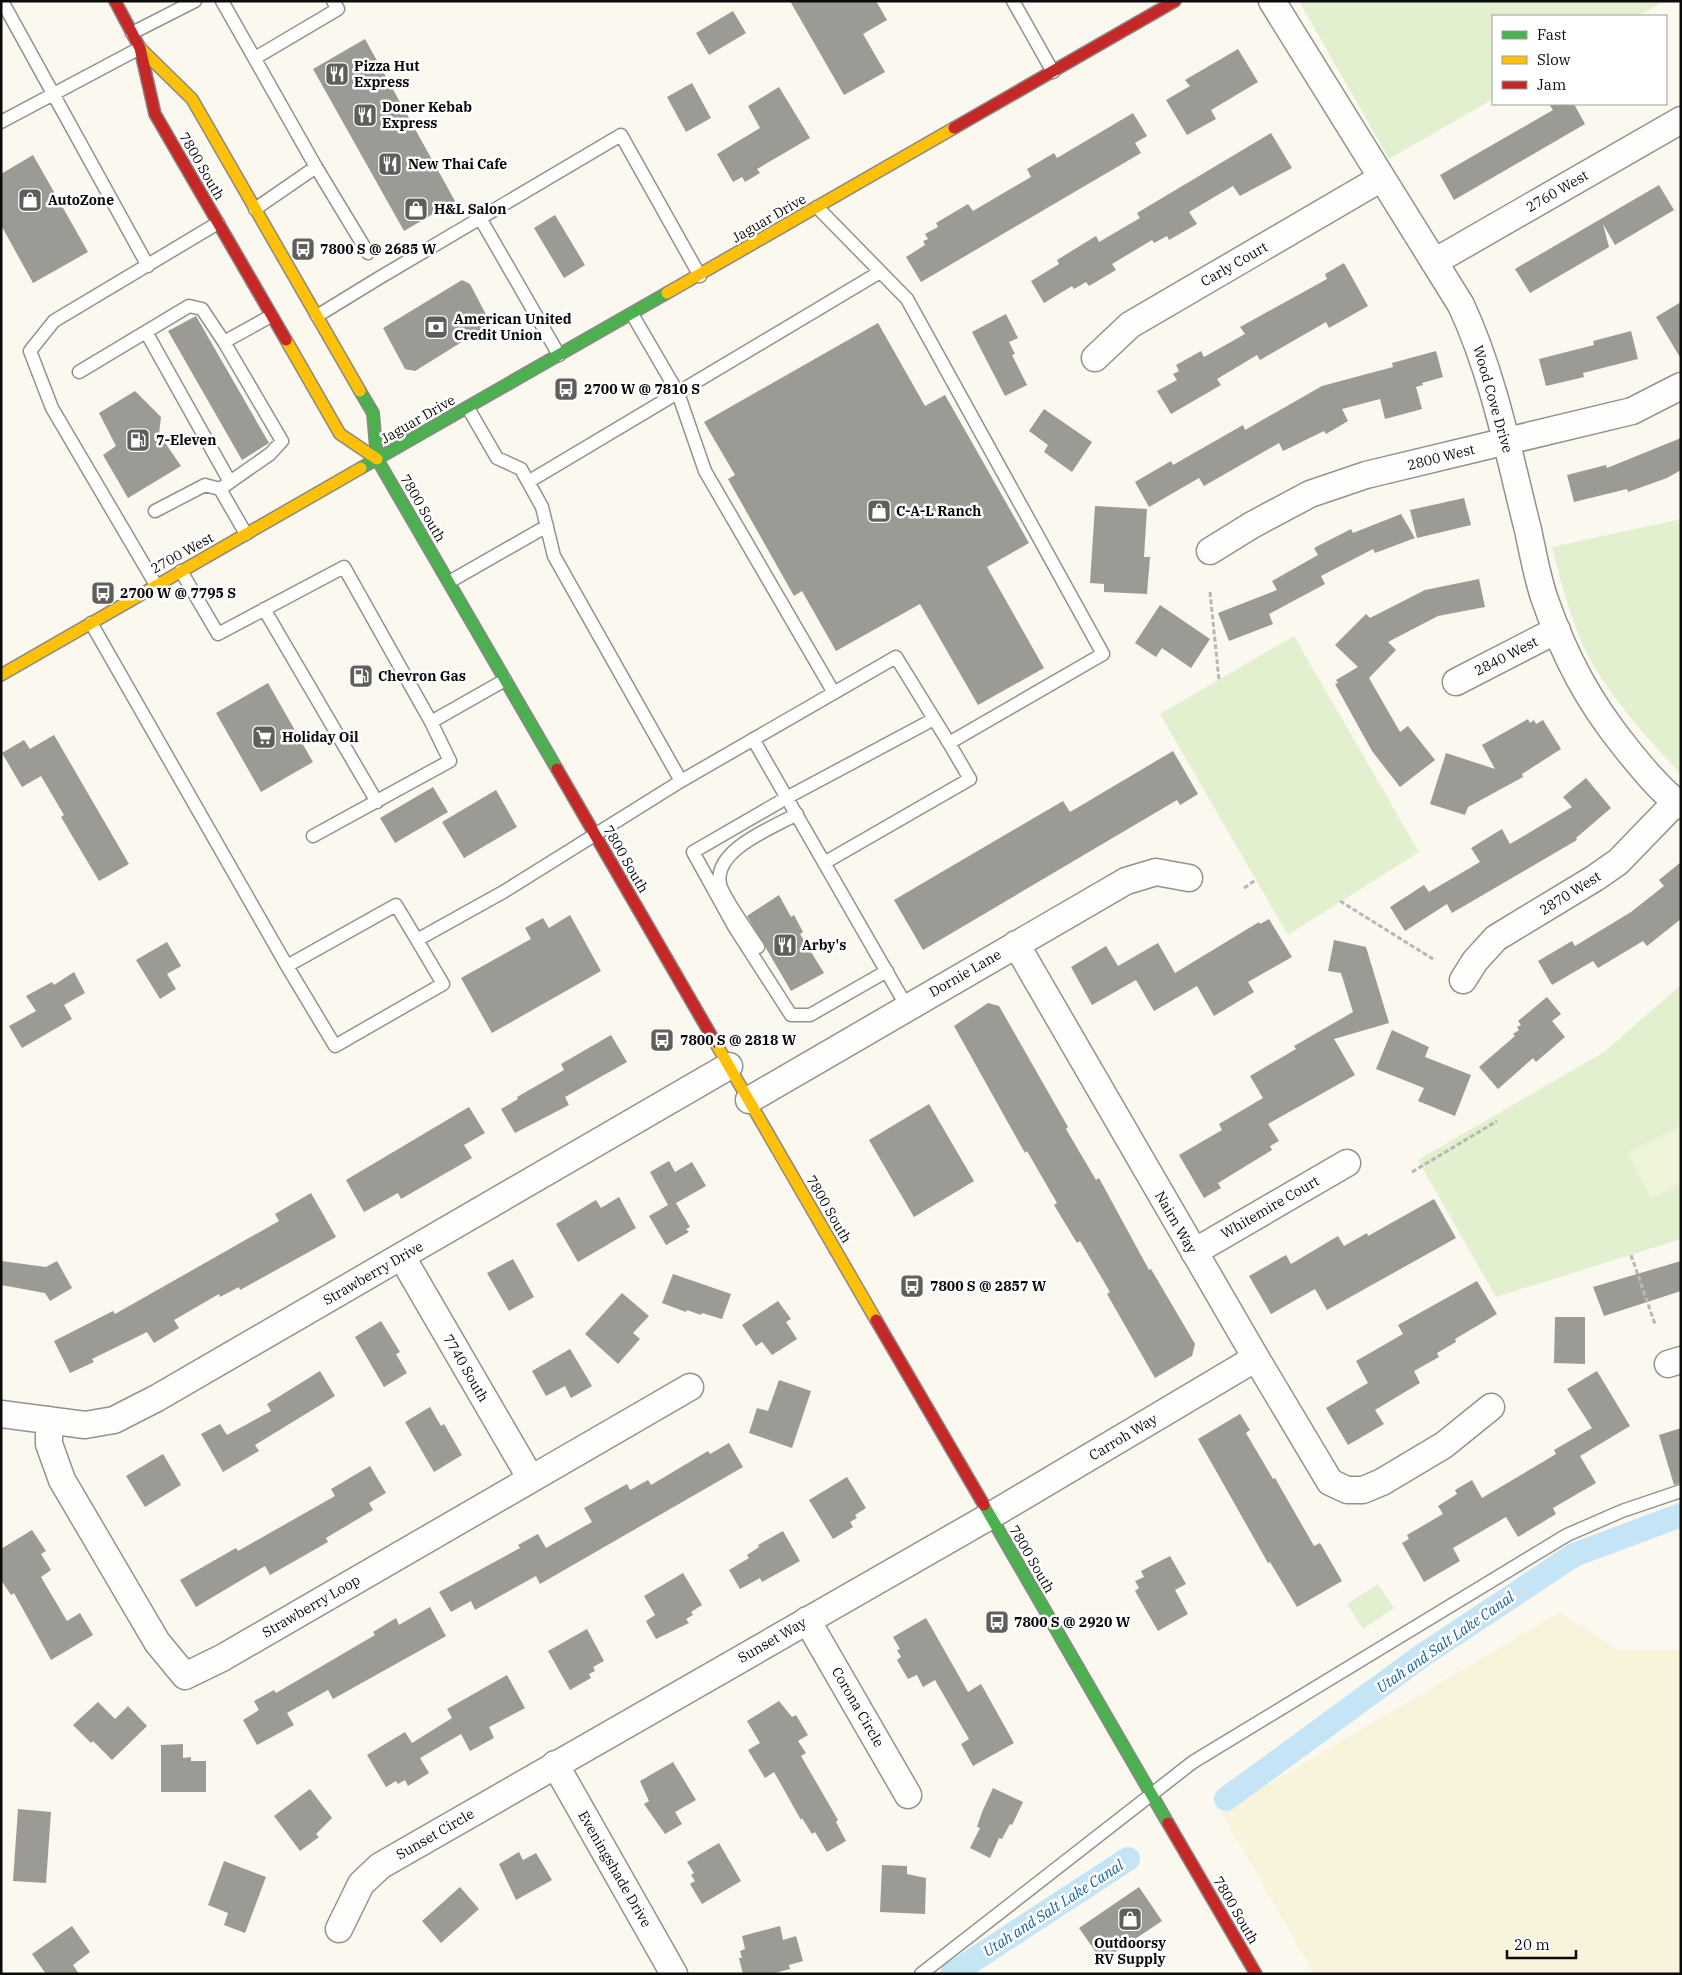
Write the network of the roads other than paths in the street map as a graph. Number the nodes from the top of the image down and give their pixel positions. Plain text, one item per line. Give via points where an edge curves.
1 (2, 1) edge
2 (115, 1) edge
3 (196, 1) edge
4 (222, 1) edge
5 (333, 1) edge
6 (1013, 1) edge
7 (1175, 1) edge
8 (1272, 1) edge
9 (132, 33) junction
10 (140, 48) junction
11 (255, 58) junction
12 (1053, 72) junction
13 (53, 94) junction
14 (1681, 120) edge
15 (1, 122) edge
16 (316, 166) junction
17 (1380, 179) junction
18 (817, 207) junction
19 (255, 209) junction
20 (480, 218) junction
21 (218, 223) junction
22 (368, 253) dead end
23 (1434, 262) junction
24 (148, 266) junction
25 (880, 272) junction
26 (700, 276) junction
27 (632, 314) junction
28 (271, 316) junction
29 (317, 316) junction
30 (146, 332) junction
31 (224, 342) junction
32 (559, 355) junction
33 (1095, 358) dead end
34 (79, 372) dead end
35 (1681, 386) edge
36 (678, 393) junction
37 (468, 408) junction
38 (1506, 441) junction
39 (378, 459) junction
40 (528, 482) junction
41 (225, 485) junction
42 (155, 511) dead end
43 (547, 526) junction
44 (246, 534) junction
45 (1210, 551) dead end
46 (181, 571) junction
47 (449, 582) junction
48 (156, 585) junction
49 (264, 609) junction
50 (91, 623) junction
51 (1557, 630) junction
52 (1, 675) edge
53 (505, 680) junction
54 (1456, 682) dead end
55 (834, 693) junction
56 (934, 719) junction
57 (431, 722) junction
58 (753, 739) junction
59 (949, 743) junction
60 (681, 781) junction
61 (788, 797) junction
62 (377, 802) junction
63 (1678, 804) edge
64 (797, 814) junction
65 (595, 835) junction
66 (313, 836) dead end
67 (824, 862) junction
68 (1189, 878) dead end
69 (417, 940) junction
70 (1016, 944) junction
71 (287, 966) junction
72 (887, 971) junction
73 (1463, 980) dead end
74 (778, 994) junction
75 (907, 1007) junction
76 (729, 1066) junction
77 (749, 1100) junction
78 (1347, 1163) dead end
79 (1194, 1252) junction
80 (402, 1257) junction
81 (1256, 1358) junction
82 (690, 1387) dead end
83 (1490, 1407) dead end
84 (1, 1414) edge
85 (48, 1420) junction
86 (531, 1479) junction
87 (1681, 1491) edge
88 (990, 1516) junction
89 (807, 1620) junction
90 (555, 1764) junction
91 (1152, 1794) junction
92 (908, 1795) dead end
93 (339, 1929) dead end
94 (674, 1974) edge
95 (921, 1974) edge
96 (1256, 1974) edge

1 - 13 lane
2 - 9 main road, 7800 South
3 - 9 lane
4 - 11 lane
5 - 11 lane via 338,9
6 - 12 lane
7 - 12 main road, Jaguar Drive
8 - 17 street, Wood Cove Drive
9 - 10 main road, 7800 South
10 - 13 lane
10 - 19 main road, 7800 South via 192,99
10 - 21 main road, 7800 South via 155,114
11 - 16 lane
12 - 18 main road, Jaguar Drive
13 - 15 lane
13 - 24 lane
14 - 23 street, 2760 West
16 - 19 lane
16 - 22 lane
17 - 23 street, Wood Cove Drive
17 - 33 street, Carly Court via 1130,324
18 - 25 lane
18 - 26 main road, Jaguar Drive
19 - 29 main road, 7800 South
20 - 26 lane via 621,135
20 - 29 lane
20 - 32 lane
21 - 24 lane
21 - 28 main road, 7800 South
23 - 38 street, Wood Cove Drive via 1461,305 1476,337
24 - 48 lane via 54,321 30,351 52,408
25 - 36 lane
25 - 59 lane via 907,300 1103,654
26 - 27 main road, Jaguar Drive
27 - 32 main road, Jaguar Drive
27 - 36 lane
28 - 31 lane
28 - 39 main road, 7800 South via 340,434
29 - 39 main road, 7800 South via 373,413
30 - 31 lane via 188,306 202,309
30 - 34 lane
30 - 41 lane
31 - 41 lane via 282,441 270,454
32 - 37 main road, Jaguar Drive
35 - 38 street, 2800 West via 1632,411
36 - 40 lane
36 - 55 lane via 705,471
37 - 39 main road, Jaguar Drive
37 - 40 lane via 497,458 521,469
38 - 45 street, 2800 West via 1366,475 1310,494
38 - 51 street, Wood Cove Drive via 1544,599
39 - 44 main road, 2700 West
39 - 47 main road, 7800 South
40 - 43 lane via 542,507
41 - 42 lane via 205,484
41 - 44 lane
43 - 47 lane
43 - 60 lane via 554,556
44 - 46 main road, 2700 West
46 - 48 main road, 2700 West
46 - 49 lane via 218,634
47 - 53 main road, 7800 South
48 - 50 main road, 2700 West
49 - 57 lane via 344,567
49 - 62 lane
50 - 52 main road, 2700 West
50 - 71 lane
51 - 54 street, 2840 West
51 - 63 street, Wood Cove Drive via 1572,668 1592,704 1650,777
53 - 57 lane
53 - 65 main road, 7800 South
55 - 56 lane via 896,657
55 - 58 lane
56 - 59 lane
56 - 61 lane
57 - 62 lane via 450,761
58 - 60 lane
58 - 61 lane
59 - 67 lane via 970,778
60 - 65 lane
61 - 64 lane
61 - 74 lane via 693,852 735,928
62 - 66 lane
63 - 73 street, 2870 West via 1618,862 1496,938
64 - 67 lane
64 - 74 lane via 734,849 721,866 720,885 776,977
65 - 69 lane via 505,891
65 - 76 main road, 7800 South
67 - 72 lane
68 - 70 street, Dornie Lane via 1156,872 1126,881
69 - 71 lane via 396,905
69 - 71 lane via 443,984 335,1046
70 - 75 street, Dornie Lane
70 - 79 street, Nairn Way
72 - 74 lane via 810,1015 791,1015
72 - 75 lane
75 - 77 street, Dornie Lane
76 - 77 main road, 7800 South
76 - 80 street, Strawberry Drive
77 - 88 main road, 7800 South
78 - 79 street, Whitemire Court
79 - 81 street, Nairn Way
80 - 85 street, Strawberry Drive via 114,1420 85,1425
80 - 86 street, 7740 South
81 - 83 street, Nairn Way via 1330,1482 1347,1490 1363,1490 1382,1482 1444,1445
81 - 88 street, Carroh Way
82 - 86 street, Strawberry Loop
84 - 85 street, Strawberry Drive
85 - 86 street, Strawberry Loop via 49,1444 62,1480 157,1642 184,1676 222,1658
87 - 91 lane via 1622,1511 1567,1535 1193,1762
88 - 89 street, Sunset Way
88 - 91 main road, 7800 South
89 - 90 street, Sunset Way
89 - 92 street, Corona Circle
90 - 93 street, Sunset Circle via 380,1866 361,1884
90 - 94 street, Eveningshade Drive
91 - 95 lane
91 - 96 main road, 7800 South

